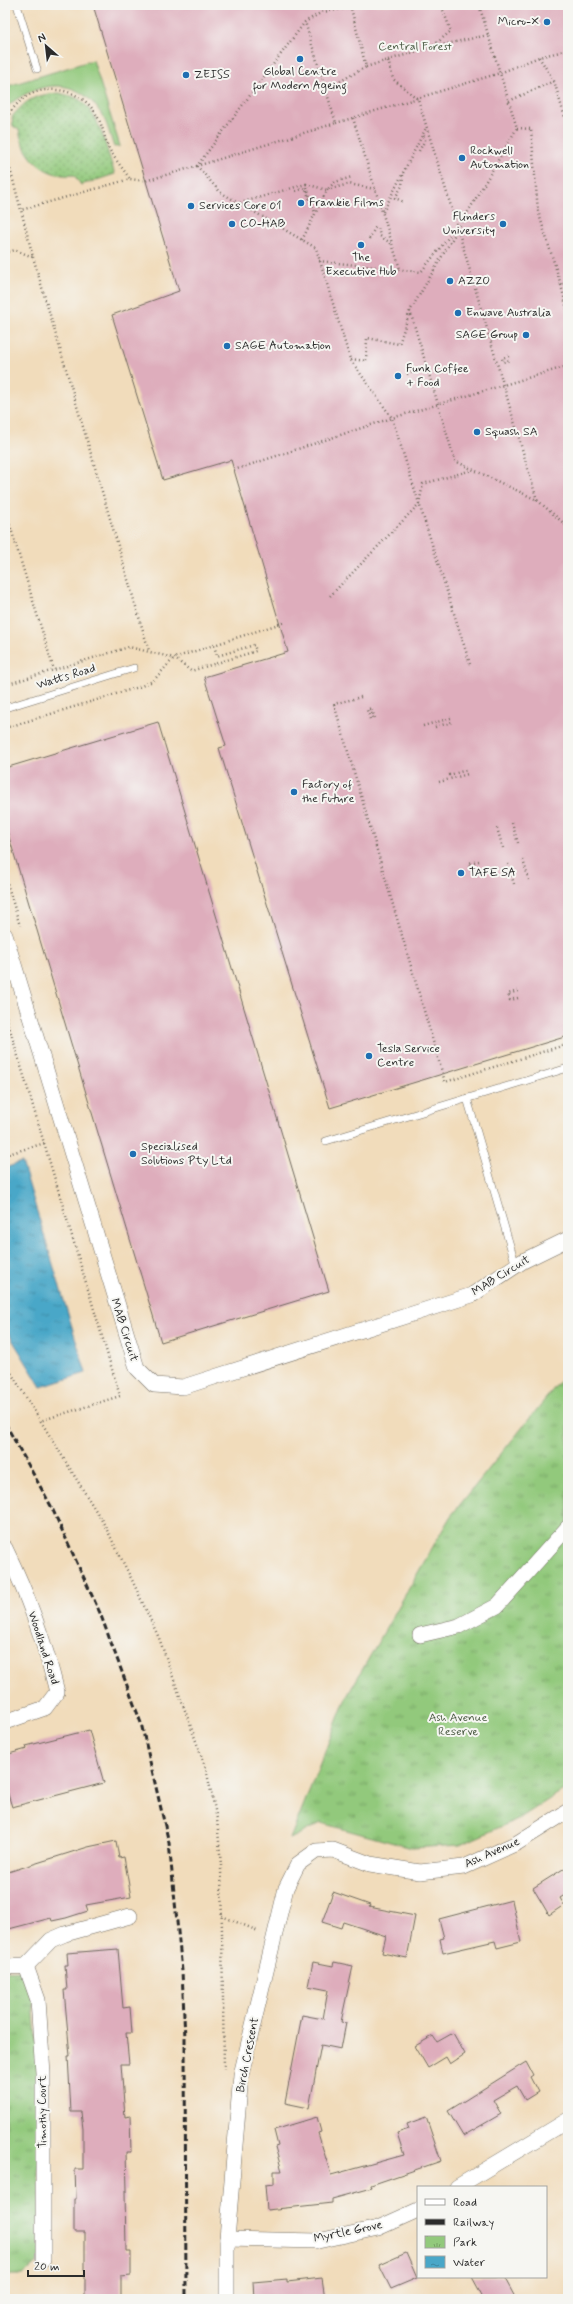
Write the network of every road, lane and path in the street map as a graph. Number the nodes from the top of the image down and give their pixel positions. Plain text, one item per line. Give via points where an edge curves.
1 (17, 5) edge
2 (320, 5) edge
3 (354, 5) edge
4 (360, 5) edge
5 (441, 5) edge
6 (479, 5) edge
7 (351, 8) junction
8 (322, 12) junction
9 (305, 22) junction
10 (488, 35) junction
11 (432, 47) junction
12 (568, 50) edge
13 (539, 57) junction
14 (388, 60) junction
15 (366, 67) junction
16 (37, 69) dead end
17 (500, 73) junction
18 (554, 81) junction
19 (326, 89) junction
20 (418, 99) junction
21 (509, 101) junction
22 (353, 118) junction
23 (5, 121) edge
24 (336, 123) junction
25 (427, 127) junction
26 (516, 128) junction
27 (568, 128) edge
28 (423, 134) junction
29 (5, 150) edge
30 (419, 151) dead end
31 (198, 166) junction
32 (403, 173) junction
33 (352, 177) dead end
34 (130, 180) junction
35 (306, 184) junction
36 (375, 189) junction
37 (327, 190) junction
38 (296, 191) dead end
39 (312, 202) junction
40 (404, 202) dead end
41 (240, 204) junction
42 (21, 210) junction
43 (383, 213) junction
44 (315, 214) junction
45 (457, 226) junction
46 (369, 239) dead end
47 (302, 240) junction
48 (392, 244) junction
49 (5, 253) edge
50 (33, 257) junction
51 (318, 261) junction
52 (400, 269) junction
53 (568, 282) edge
54 (561, 285) junction
55 (410, 311) junction
56 (568, 313) edge
57 (509, 356) dead end
58 (350, 359) junction
59 (510, 360) dead end
60 (568, 366) edge
61 (423, 369) dead end
62 (407, 374) dead end
63 (502, 385) junction
64 (439, 406) junction
65 (392, 418) junction
66 (234, 470) dead end
67 (472, 470) junction
68 (537, 500) junction
69 (419, 504) junction
70 (5, 509) edge
71 (568, 527) edge
72 (330, 596) dead end
73 (285, 622) dead end
74 (214, 645) junction
75 (149, 651) junction
76 (174, 658) junction
77 (470, 664) dead end
78 (134, 668) dead end
79 (54, 670) junction
80 (5, 685) edge
81 (361, 697) dead end
82 (5, 708) edge
83 (452, 722) dead end
84 (434, 723) dead end
85 (423, 726) dead end
86 (435, 727) dead end
87 (5, 728) edge
88 (467, 770) dead end
89 (468, 774) dead end
90 (449, 775) dead end
91 (439, 782) dead end
92 (512, 823) dead end
93 (497, 828) dead end
94 (518, 843) dead end
95 (503, 848) dead end
96 (479, 860) dead end
97 (523, 860) dead end
98 (508, 864) dead end
99 (481, 867) dead end
100 (528, 880) dead end
101 (514, 884) dead end
102 (5, 935) edge
103 (518, 991) dead end
104 (518, 998) dead end
105 (5, 1013) edge
106 (568, 1044) edge
107 (568, 1068) edge
108 (467, 1098) junction
109 (326, 1141) dead end
110 (44, 1143) junction
111 (5, 1155) edge
112 (568, 1239) edge
113 (516, 1266) junction
114 (5, 1363) edge
115 (40, 1420) junction
116 (568, 1527) edge
117 (5, 1548) edge
118 (420, 1635) dead end
119 (5, 1722) edge
120 (568, 1811) edge
121 (316, 1851) joint
122 (130, 1916) dead end
123 (222, 1916) junction
124 (274, 1937) junction
125 (26, 1966) junction
126 (5, 1967) edge
127 (224, 2073) dead end
128 (568, 2120) edge
129 (459, 2186) edge
130 (417, 2210) edge
131 (227, 2239) junction
132 (43, 2260) dead end
133 (227, 2299) edge

1 - 16 lane
2 - 8 path
3 - 7 path
4 - 7 path
5 - 11 path via 451,31
6 - 10 path
7 - 8 path
7 - 15 path
8 - 9 path
9 - 19 path
9 - 31 path
10 - 11 path
10 - 17 path
11 - 14 path
12 - 13 path
13 - 17 path
13 - 18 path
14 - 15 path
14 - 20 path via 393,79
15 - 19 path
17 - 20 path
17 - 21 path
18 - 21 path
18 - 27 path
19 - 24 path
20 - 22 path
20 - 25 path
21 - 26 path
22 - 24 path
22 - 36 path
23 - 34 path via 11,109 22,99 39,90 59,89 75,93 87,102 100,121 108,147
24 - 31 path
25 - 28 path
25 - 45 path
26 - 45 path
26 - 54 path via 531,129 538,211
28 - 30 path via 425,140
28 - 32 path
29 - 42 path
31 - 34 path via 145,181
31 - 41 path via 220,192
32 - 40 path via 402,186 395,198
32 - 43 path
33 - 37 path via 335,182
34 - 42 path
35 - 37 path
35 - 39 path
35 - 41 path
36 - 37 path via 348,184
36 - 43 path
37 - 44 path
38 - 39 path via 305,188 309,201
39 - 44 path
41 - 47 path
42 - 50 path
43 - 48 path
44 - 47 path
45 - 52 path via 421,272
45 - 55 path
45 - 63 path
46 - 48 path via 375,228 378,228 380,236
47 - 51 path via 316,248
48 - 52 path
49 - 50 path via 15,250
50 - 75 path
51 - 52 path
51 - 58 path
53 - 54 path
54 - 56 path
55 - 58 path via 399,344 367,338 366,361
55 - 64 path
57 - 59 path via 502,358 503,362
58 - 65 path
60 - 63 path
61 - 62 path
63 - 64 path
63 - 68 path
64 - 65 path
64 - 67 path via 455,461
65 - 66 path
65 - 69 path
67 - 68 path
67 - 69 path via 423,484
68 - 71 path
69 - 72 path
69 - 77 path
70 - 79 path
73 - 74 path
74 - 76 path
74 - 76 path via 217,656 254,645 256,651 191,670
75 - 76 path
75 - 79 path via 129,647
76 - 87 path via 153,680 139,687
78 - 82 lane, Watts Road
79 - 80 path
81 - 106 path via 334,704 445,1082
83 - 86 path
84 - 85 path via 451,718
88 - 90 path
89 - 91 path
92 - 94 path
93 - 95 path
96 - 99 path via 469,863 471,870
97 - 100 path
98 - 101 path
102 - 113 street, MAB Circuit via 137,1368 154,1385 183,1387 472,1295
103 - 104 path via 508,994 510,1000
105 - 110 path
107 - 108 lane
108 - 109 lane
108 - 113 lane
110 - 111 path
110 - 115 path via 120,1396
112 - 113 street, MAB Circuit
114 - 115 path
115 - 123 path via 118,1551 147,1609 176,1683 206,1769 217,1819
116 - 118 street via 497,1606 459,1626
117 - 119 street, Woodland Road via 18,1573 51,1665 57,1692 45,1708
120 - 121 street, Ash Avenue via 517,1843 464,1867 420,1872 370,1864 333,1850
121 - 124 street, Birch Crescent via 298,1864 286,1888
122 - 125 street via 51,1940
123 - 124 path
123 - 127 path
124 - 131 street, Birch Crescent via 242,2075
125 - 126 street
125 - 132 street, Timothy Court via 38,2000 43,2073
128 - 129 street
130 - 131 street, Myrtle Grove via 378,2228 318,2241
131 - 133 street, Birch Crescent

